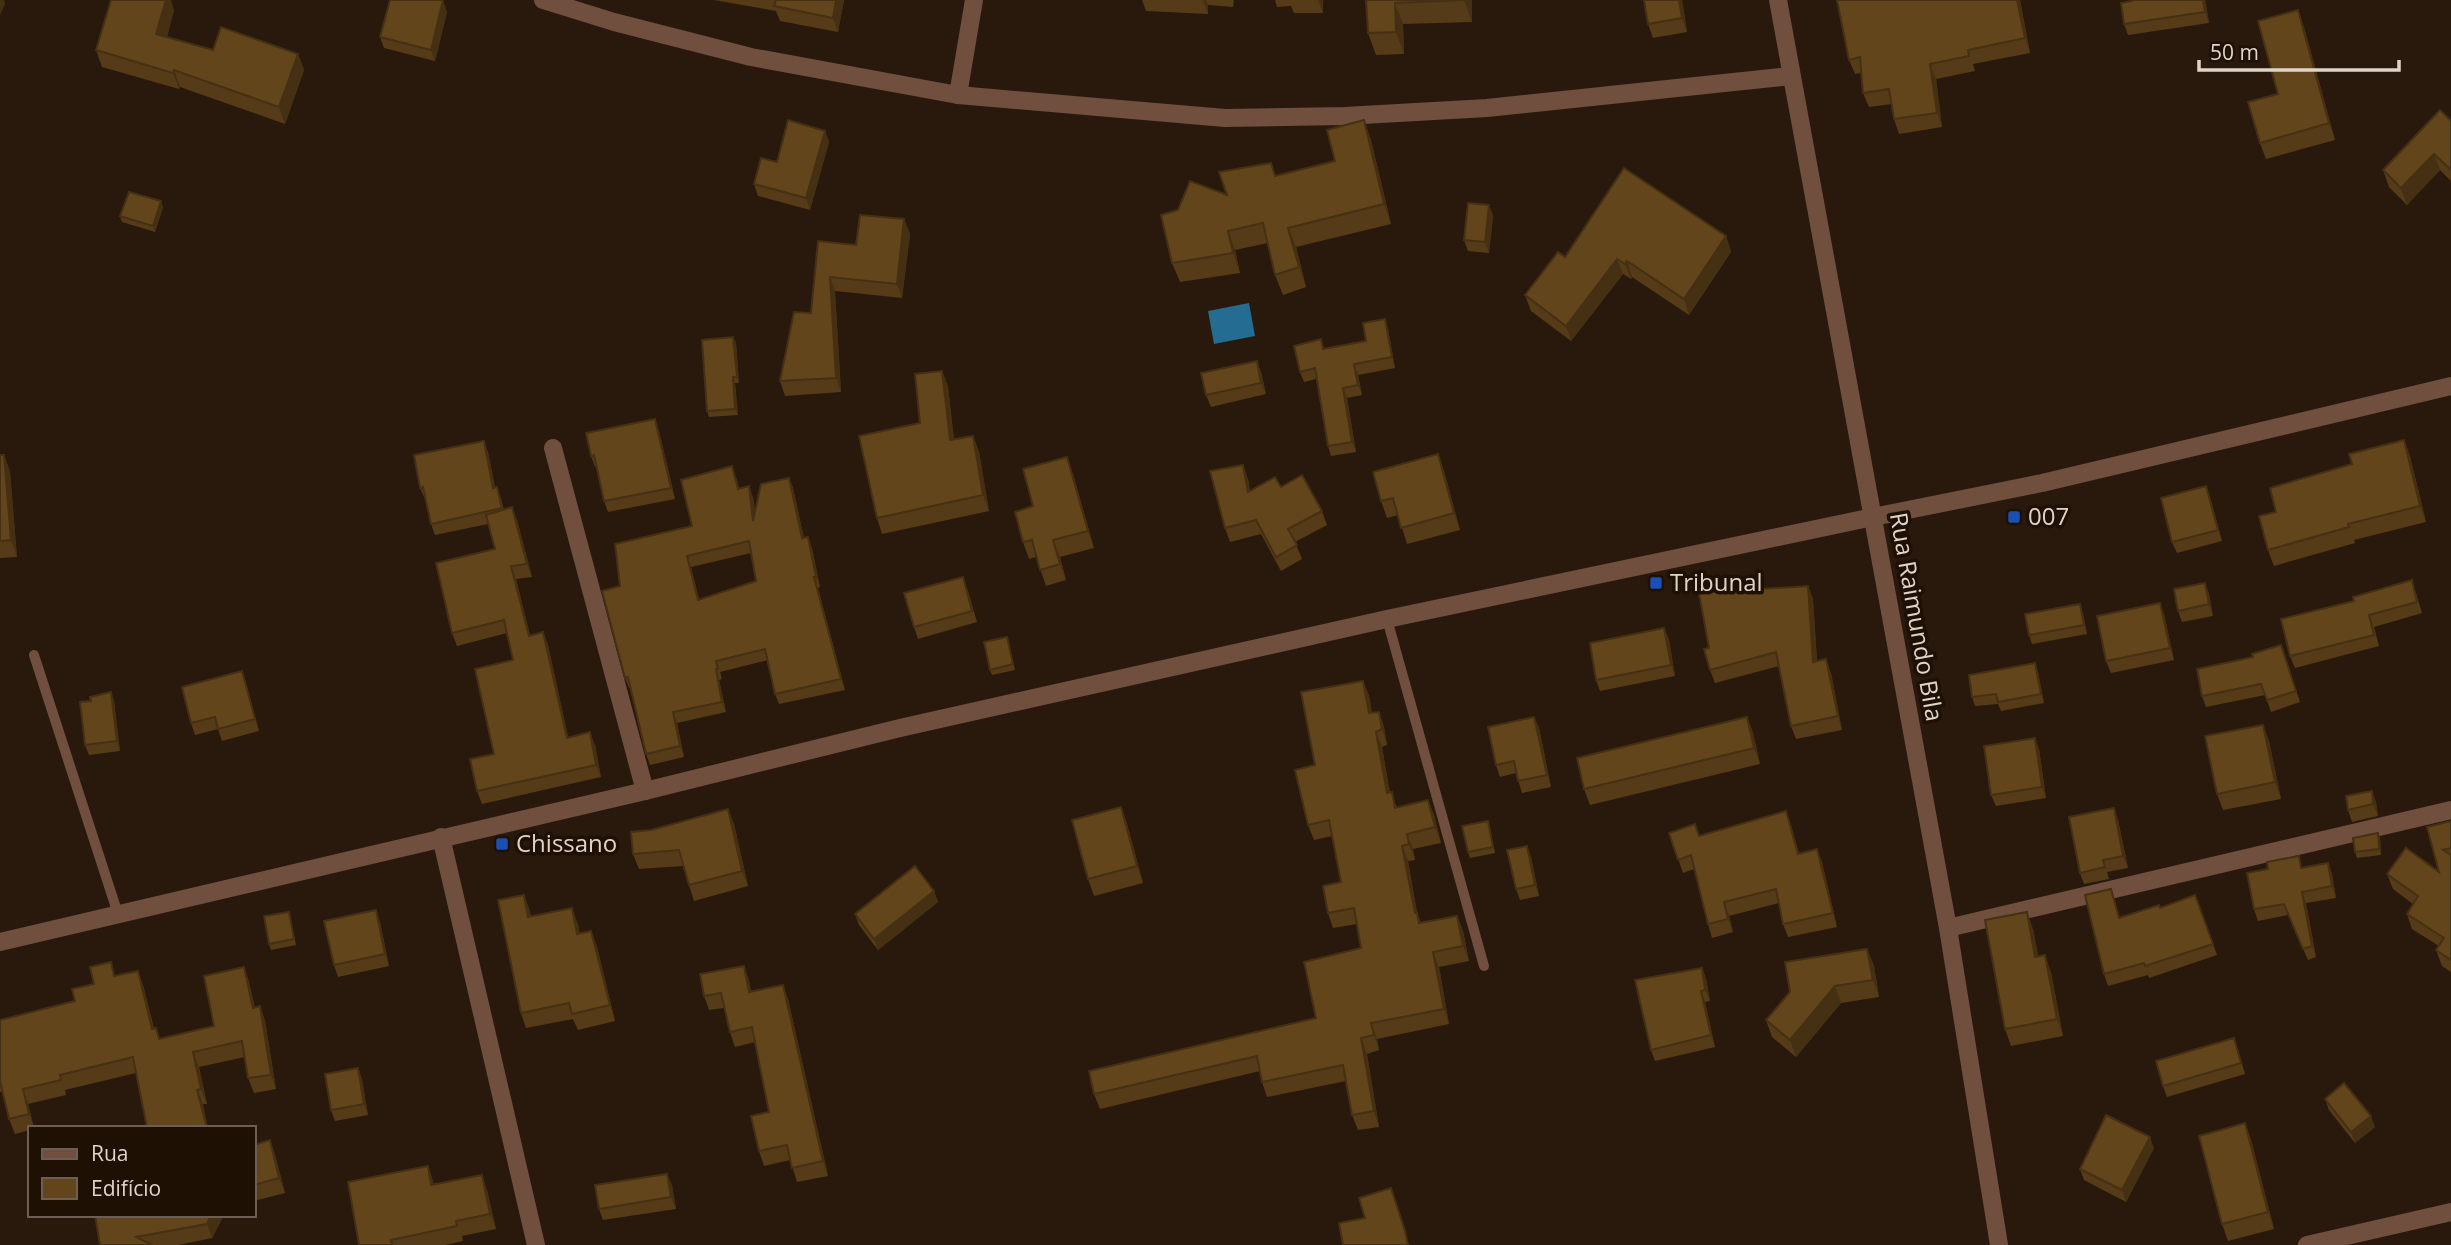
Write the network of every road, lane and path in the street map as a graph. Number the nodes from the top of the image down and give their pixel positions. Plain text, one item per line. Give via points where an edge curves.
1 (543, 0) edge
2 (974, 0) edge
3 (1777, 0) edge
4 (1791, 76) junction
5 (958, 94) junction
6 (2451, 386) edge
7 (553, 448) dead end
8 (1872, 517) junction
9 (1387, 619) junction
10 (33, 655) dead end
11 (645, 792) junction
12 (2451, 810) edge
13 (442, 837) junction
14 (118, 914) junction
15 (1948, 928) junction
16 (0, 942) edge
17 (1484, 966) dead end
18 (2451, 1212) edge
19 (536, 1245) edge
20 (2000, 1245) edge
21 (2307, 1245) edge

1 - 5 street via 751,57
2 - 5 street
3 - 4 street, Rua Raimundo Bila
4 - 5 street via 1487,108 1345,116 1226,118
4 - 8 street, Rua Raimundo Bila
6 - 8 street via 2042,484
7 - 11 street
8 - 9 street
8 - 15 street, Rua Raimundo Bila
9 - 11 street via 900,727
9 - 17 lane
10 - 14 lane
11 - 13 street
12 - 15 street
13 - 14 street
13 - 19 street
14 - 16 street
15 - 20 street, Rua Raimundo Bila
18 - 21 street

